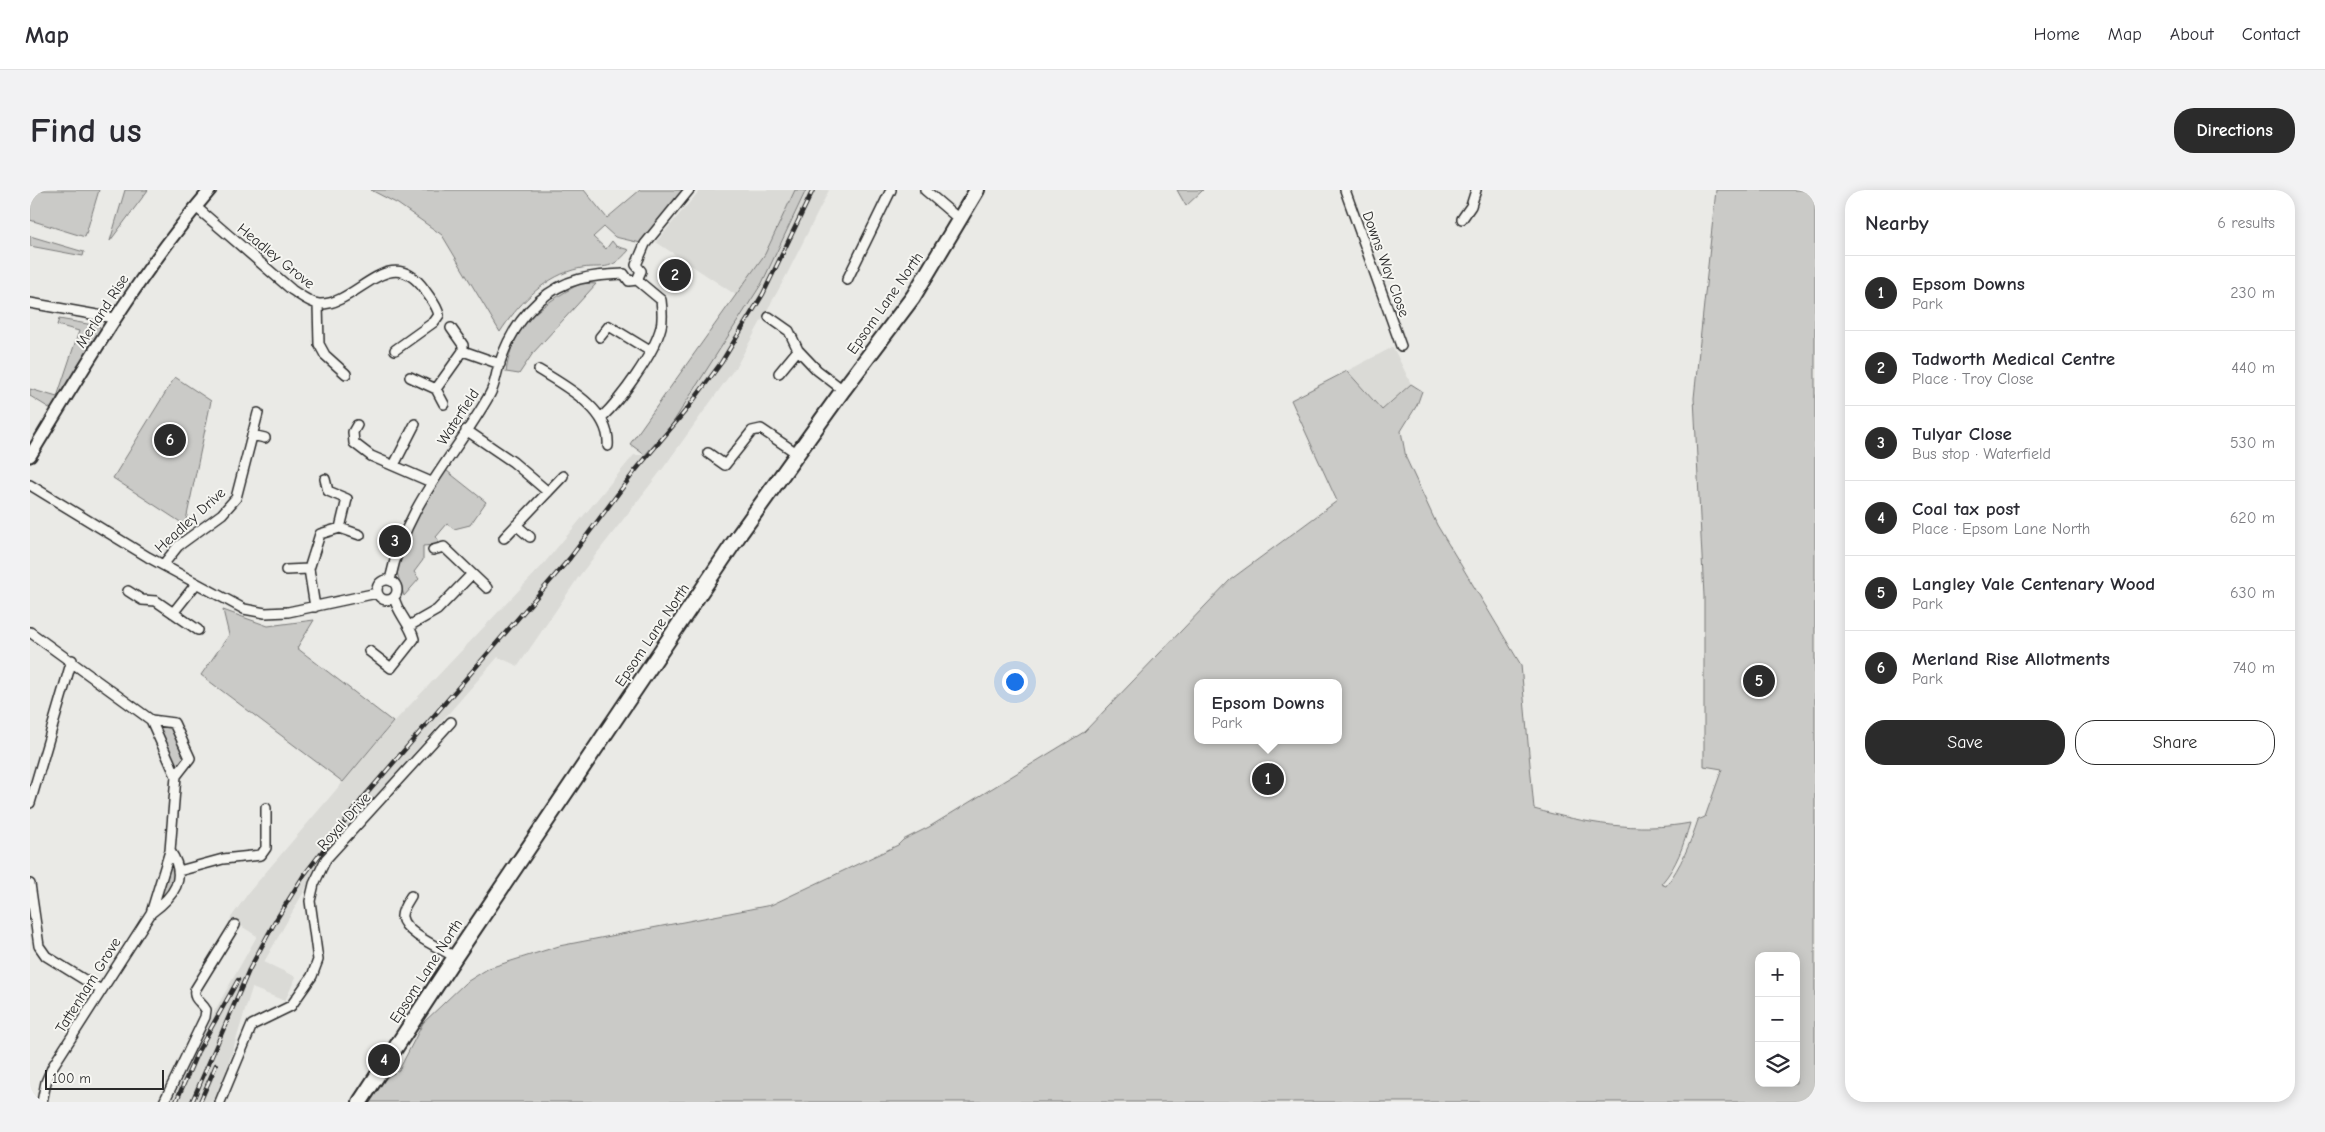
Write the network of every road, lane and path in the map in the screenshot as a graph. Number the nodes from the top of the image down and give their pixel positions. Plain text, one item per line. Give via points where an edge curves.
1 (210, 190) edge
2 (689, 190) edge
3 (891, 190) edge
4 (925, 190) edge
5 (977, 190) edge
6 (1345, 190) edge
7 (1476, 190) edge
8 (196, 207) junction
9 (1462, 219) dead end
10 (960, 220) junction
11 (636, 265) junction
12 (624, 274) junction
13 (637, 280) junction
14 (847, 280) dead end
15 (30, 302) edge
16 (318, 304) junction
17 (769, 317) dead end
18 (114, 318) junction
19 (451, 328) dead end
20 (600, 337) dead end
21 (1401, 346) dead end
22 (395, 350) dead end
23 (798, 350) junction
24 (463, 351) junction
25 (650, 351) junction
26 (500, 364) junction
27 (539, 370) dead end
28 (779, 373) dead end
29 (346, 374) dead end
30 (410, 377) dead end
31 (436, 389) junction
32 (843, 390) junction
33 (444, 404) dead end
34 (258, 413) dead end
35 (602, 418) junction
36 (415, 424) dead end
37 (357, 425) dead end
38 (466, 430) junction
39 (252, 435) junction
40 (265, 438) dead end
41 (608, 446) dead end
42 (708, 453) dead end
43 (798, 454) junction
44 (30, 456) edge
45 (394, 465) junction
46 (563, 476) dead end
47 (325, 479) dead end
48 (431, 482) junction
49 (30, 485) edge
50 (548, 492) junction
51 (516, 524) junction
52 (340, 528) junction
53 (360, 535) dead end
54 (530, 537) dead end
55 (504, 538) dead end
56 (433, 550) dead end
57 (163, 565) junction
58 (309, 569) junction
59 (286, 570) dead end
60 (472, 574) junction
61 (390, 580) junction
62 (196, 584) junction
63 (487, 588) dead end
64 (128, 591) dead end
65 (377, 593) junction
66 (394, 598) junction
67 (315, 607) junction
68 (173, 613) junction
69 (409, 626) junction
70 (198, 630) dead end
71 (30, 632) edge
72 (369, 651) dead end
73 (72, 660) junction
74 (151, 720) junction
75 (451, 722) dead end
76 (176, 776) junction
77 (30, 803) edge
78 (266, 808) dead end
79 (170, 851) junction
80 (179, 871) junction
81 (30, 884) edge
82 (411, 896) dead end
83 (150, 913) junction
84 (234, 925) dead end
85 (454, 956) junction
86 (101, 990) junction
87 (42, 1102) edge
88 (164, 1102) edge
89 (220, 1102) edge
90 (360, 1102) edge

1 - 8 street, Merland Rise
2 - 11 street via 645,244
3 - 14 street
4 - 10 street
5 - 10 main road, Epsom Lane North
6 - 21 street, Downs Way Close
7 - 9 street
8 - 16 street, Headley Grove via 292,290
8 - 18 street, Merland Rise
10 - 32 main road, Epsom Lane North via 913,297
11 - 12 street via 627,266
11 - 13 street via 641,271
12 - 13 street via 629,281
12 - 26 street, Waterfield via 582,277 560,286 540,300 514,330
13 - 25 street via 661,300 661,327
15 - 18 street
16 - 22 street, Headley Grove via 341,299 387,272 402,271 420,283 439,315
16 - 29 street via 319,344 325,355
17 - 23 street via 789,331
18 - 44 street, Merland Rise
19 - 24 street via 463,344
20 - 25 street via 609,326
23 - 28 street
23 - 32 street
24 - 26 street
24 - 31 street
25 - 35 street via 617,403
26 - 38 street, Waterfield via 492,390
27 - 35 street via 572,390
30 - 31 street
31 - 33 street
32 - 43 main road, Epsom Lane North
34 - 39 street, Headley Drive
35 - 41 street via 609,437
36 - 45 street
37 - 45 street via 353,432 354,442 371,456
38 - 48 street, Waterfield
38 - 50 street via 513,462
39 - 40 street
39 - 57 street, Headley Drive via 236,498 222,514 178,546
42 - 43 street via 725,465 752,431 761,429
43 - 85 main road, Epsom Lane North via 714,572
45 - 48 street
46 - 50 street
47 - 52 street via 328,491 347,499
48 - 61 street, Waterfield via 399,544
49 - 57 street, Headley Drive
50 - 51 street
51 - 54 street
51 - 55 street
52 - 53 street
52 - 58 street via 320,534
56 - 60 street via 444,547
57 - 62 street
58 - 59 street
58 - 67 street
60 - 63 street
60 - 69 street via 437,610
61 - 65 street via 378,584
61 - 66 street via 396,584
62 - 67 street via 231,603 265,613
62 - 68 street
64 - 68 street via 142,600 156,601
65 - 66 street via 384,600
65 - 67 street
66 - 69 street via 396,609
68 - 70 street
69 - 72 street via 414,639 391,668
71 - 73 street, Tattenham Grove
73 - 74 street, Tattenham Grove
73 - 77 street
74 - 76 street, Tattenham Grove
74 - 76 street, Tattenham Grove via 174,723 183,738 190,758
75 - 89 street, Royal Drive via 326,859 310,901 318,960 312,976 291,1006 252,1025
76 - 79 street, Tattenham Grove
78 - 80 street via 266,848 261,855 223,859
79 - 80 street, Tattenham Grove
79 - 83 street, Tattenham Grove
80 - 83 street, Tattenham Grove via 176,888 167,901
81 - 86 street via 39,946 46,956
82 - 85 street via 402,914 406,926 420,938
83 - 86 street, Tattenham Grove
84 - 88 street via 195,990 196,1000 206,1010 205,1017
85 - 90 main road, Epsom Lane North
86 - 87 street, Tattenham Grove via 53,1066

